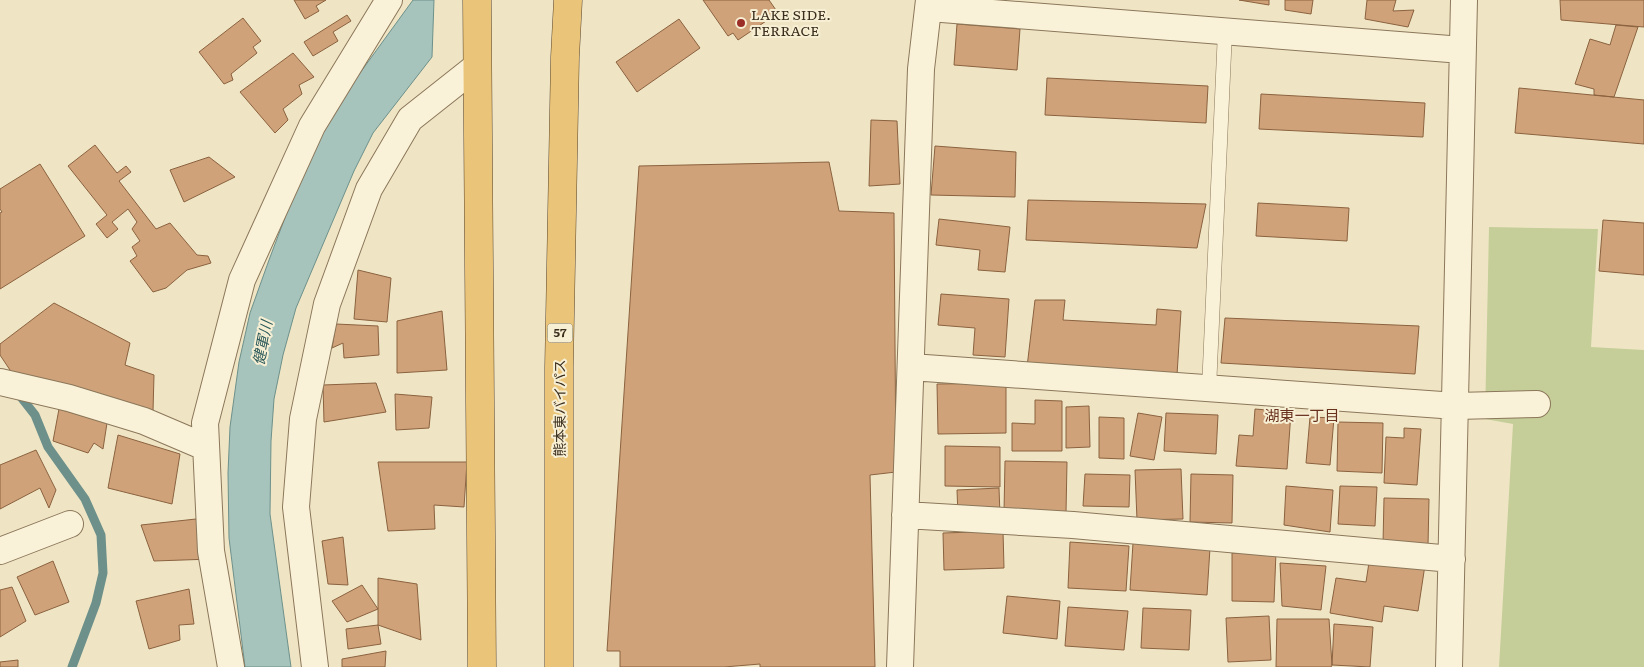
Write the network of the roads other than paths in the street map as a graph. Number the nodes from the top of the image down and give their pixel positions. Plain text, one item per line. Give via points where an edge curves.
1 (389, 0) edge
2 (477, 0) edge
3 (568, 0) edge
4 (1464, 0) edge
5 (929, 4) edge
6 (1225, 31) junction
7 (1462, 50) junction
8 (477, 66) junction
9 (911, 367) junction
10 (0, 382) edge
11 (1209, 388) junction
12 (1537, 404) dead end
13 (1456, 406) junction
14 (205, 446) junction
15 (906, 515) junction
16 (70, 524) dead end
17 (0, 551) edge
18 (1452, 559) junction
19 (906, 666) edge
20 (231, 667) edge
21 (315, 667) edge
22 (482, 667) edge
23 (560, 667) edge
24 (1449, 667) edge

1 - 14 street via 312,126 242,280 205,423
2 - 8 highway
3 - 23 highway, 熊本東バイパス / 57 via 559,367
4 - 7 street
5 - 6 street
5 - 9 street via 921,69
6 - 7 street
6 - 11 lane
7 - 13 street
8 - 21 street via 410,119 369,189 327,304 303,419 296,508
8 - 22 highway
9 - 11 street
9 - 15 street
10 - 14 street via 144,421
11 - 13 street
12 - 13 street
13 - 18 street
14 - 20 street via 211,551
15 - 18 street via 1074,525
15 - 19 street
16 - 17 street
18 - 24 street

